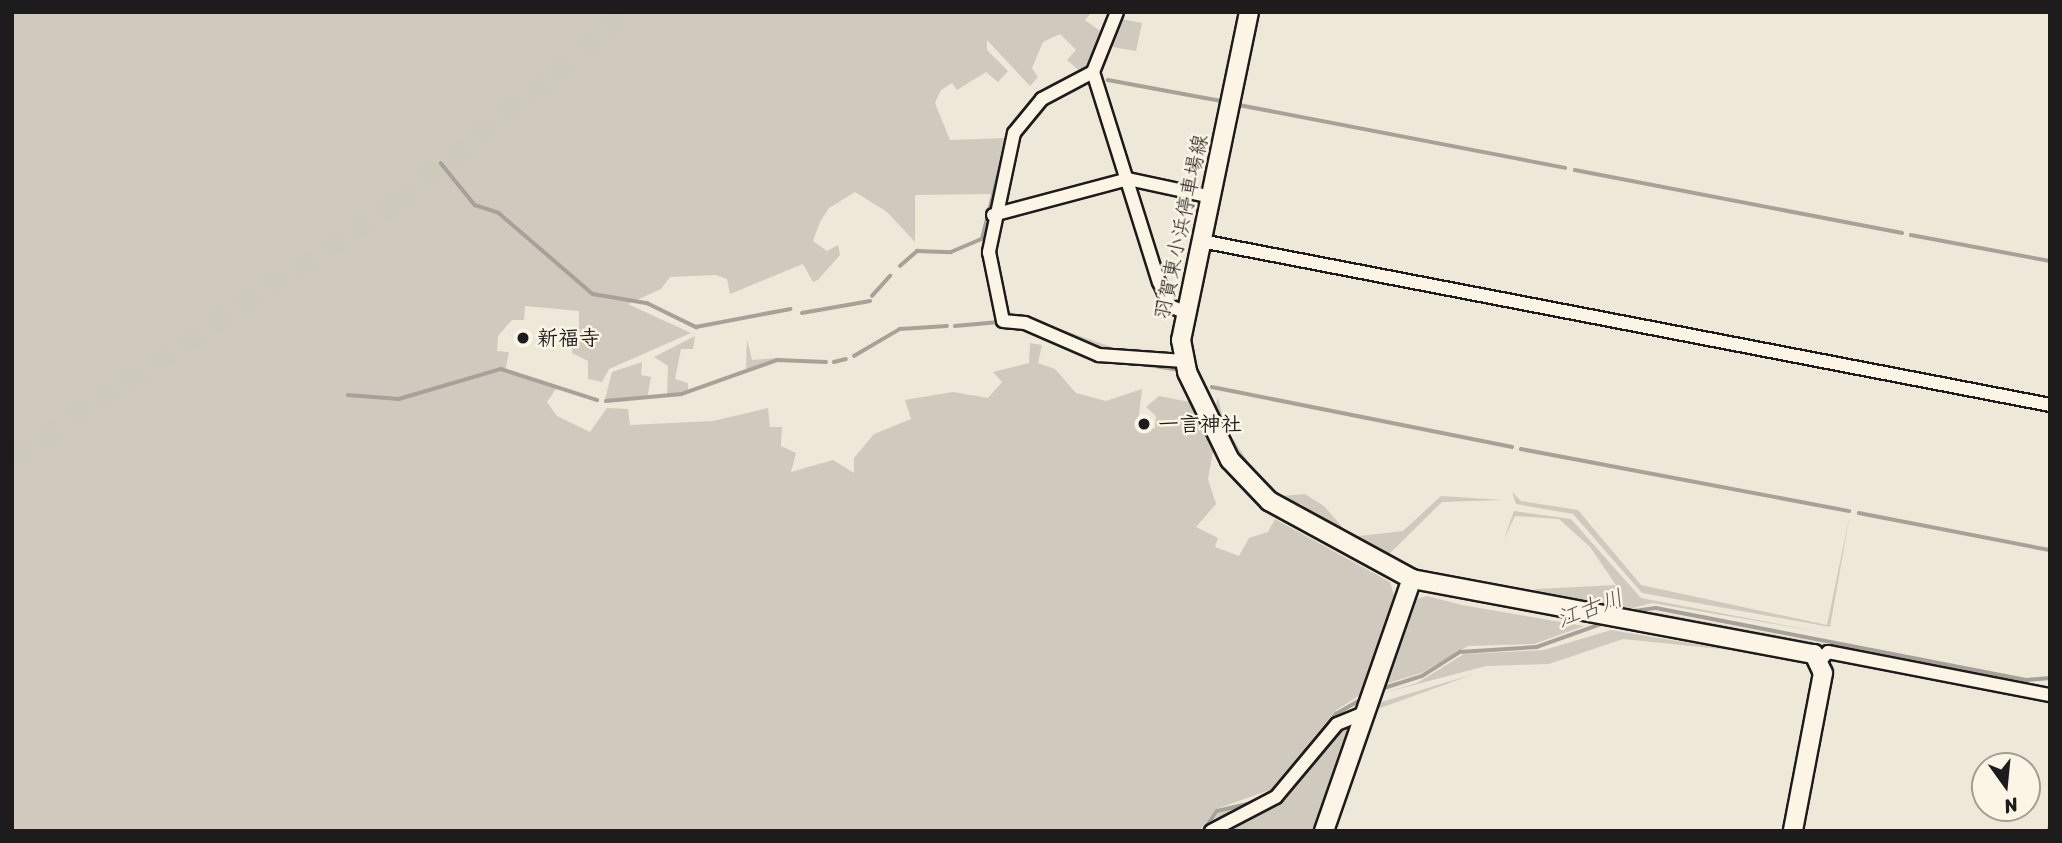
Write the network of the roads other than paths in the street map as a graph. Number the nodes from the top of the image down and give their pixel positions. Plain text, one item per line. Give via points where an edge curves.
1 (1117, 12) edge
2 (1249, 12) edge
3 (1094, 72) junction
4 (1128, 179) junction
5 (1211, 197) junction
6 (993, 215) junction
7 (1201, 241) junction
8 (1184, 312) junction
9 (1184, 361) junction
10 (2050, 405) edge
11 (1412, 579) junction
12 (1820, 661) junction
13 (2050, 695) edge
14 (1369, 698) junction
15 (1211, 831) edge
16 (1324, 831) edge
17 (1793, 831) edge

1 - 3 street
2 - 5 main road, 羽賀東小浜停車場線
3 - 4 street
3 - 6 street via 1050,94 1018,125
4 - 5 street
4 - 6 street
4 - 8 street via 1159,282 1170,306
5 - 7 main road, 羽賀東小浜停車場線
6 - 9 street via 989,252 1003,321 1025,323 1099,355
7 - 8 main road, 羽賀東小浜停車場線
7 - 10 street
8 - 9 main road, 羽賀東小浜停車場線
9 - 11 main road, 羽賀東小浜停車場線 via 1222,446 1253,488
11 - 12 main road, 羽賀東小浜停車場線 via 1603,618 1802,650
11 - 14 main road
12 - 13 street via 1828,652
12 - 17 main road
14 - 15 street via 1337,724 1276,797
14 - 16 main road

